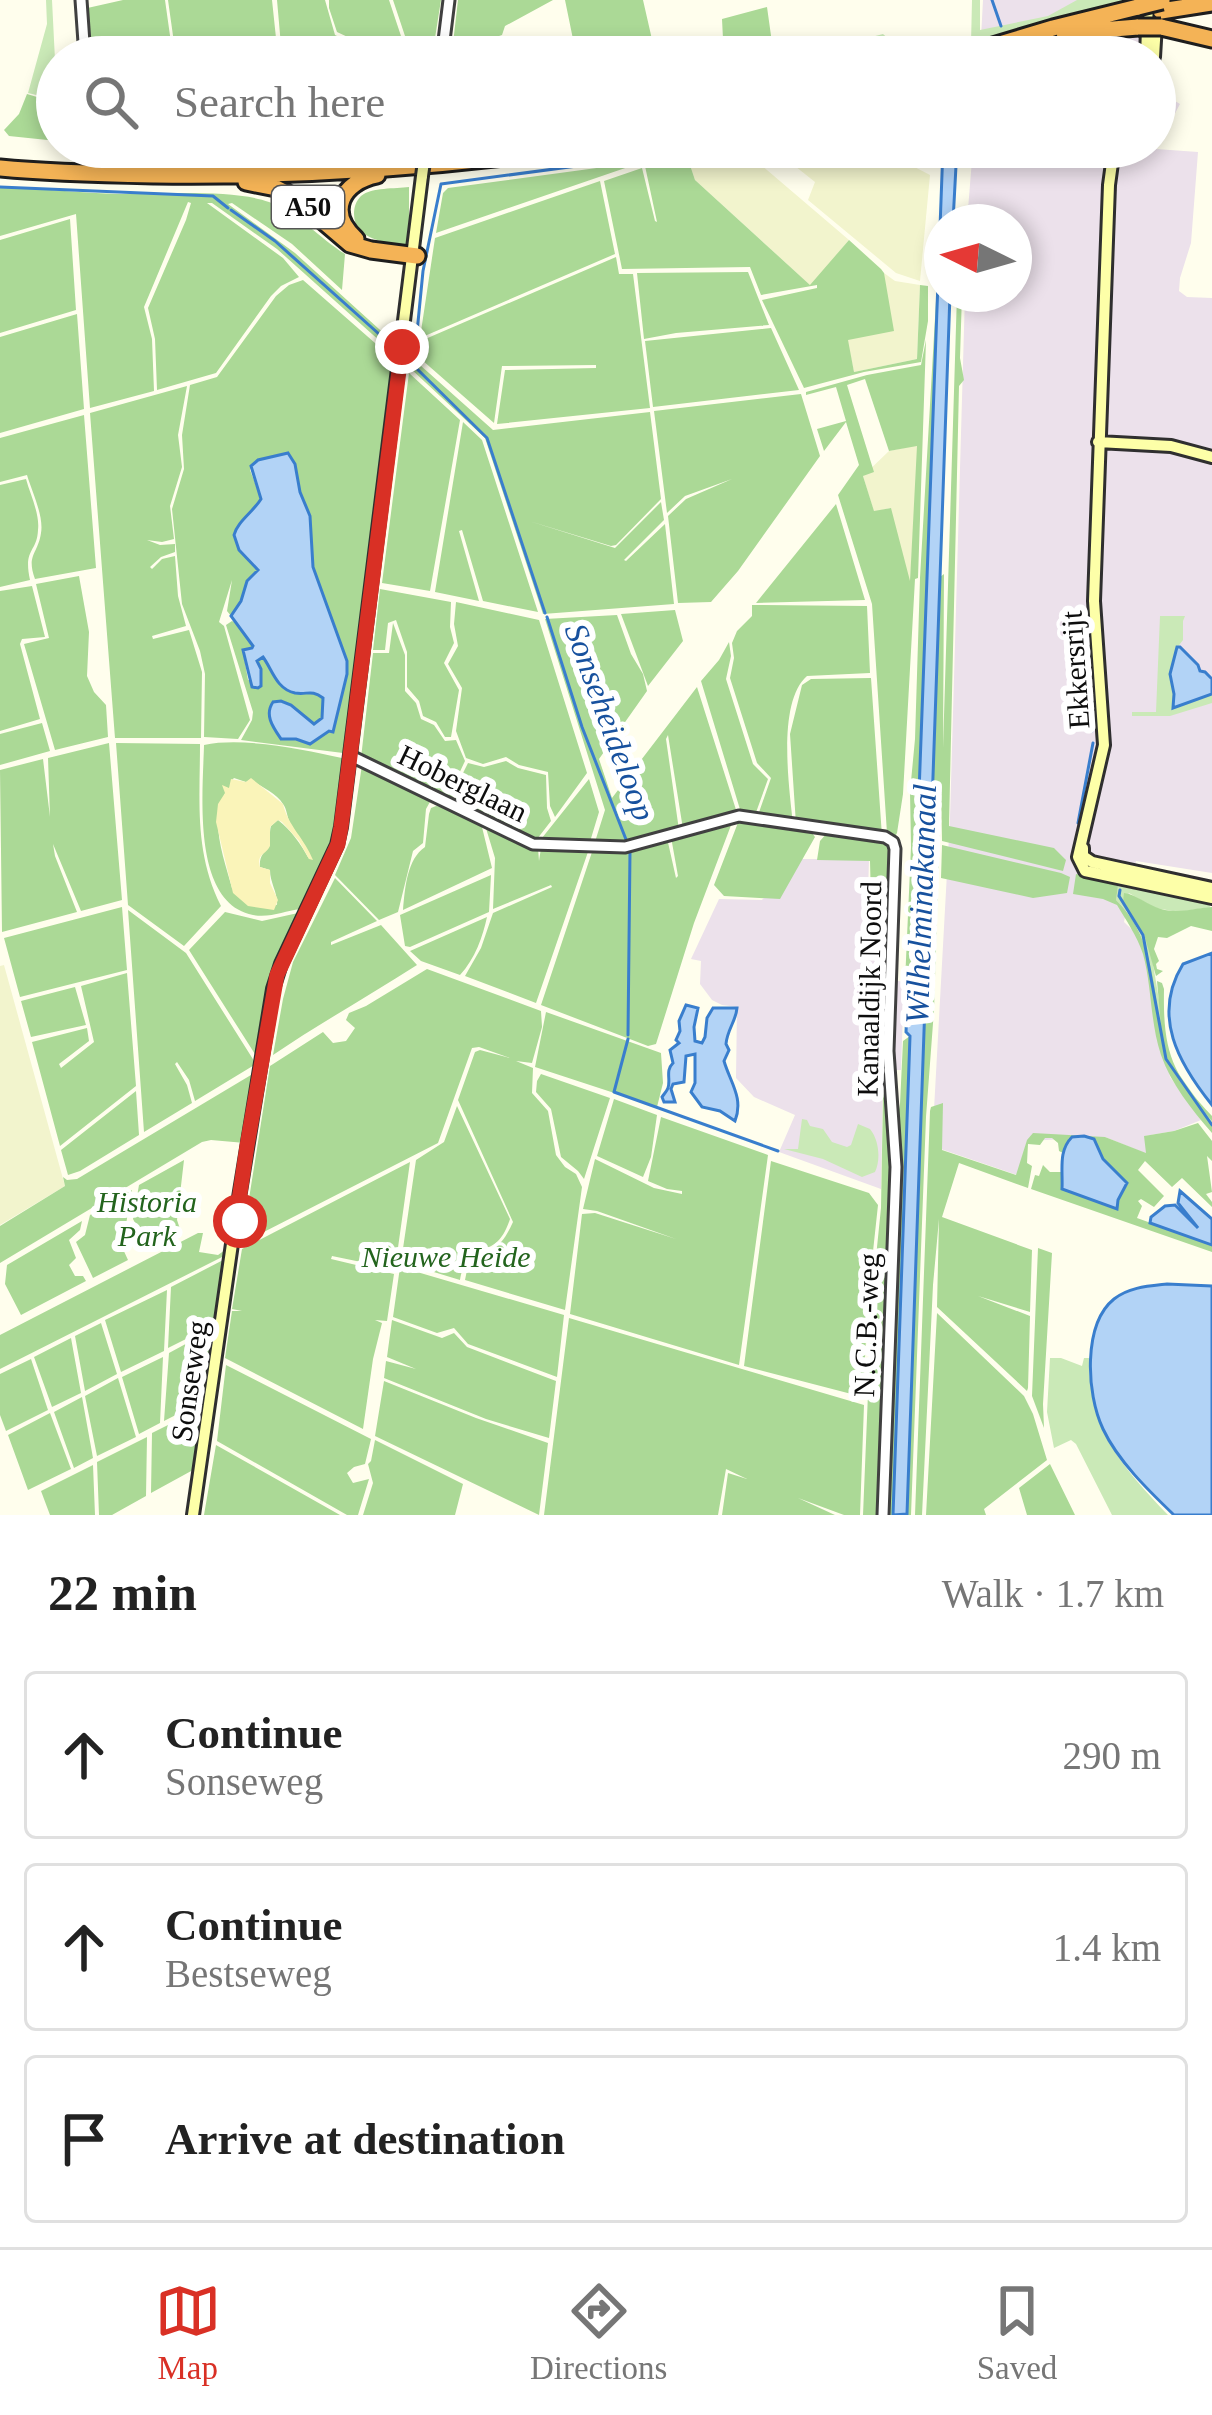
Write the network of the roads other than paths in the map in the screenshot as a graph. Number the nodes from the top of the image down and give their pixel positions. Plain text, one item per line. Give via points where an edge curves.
1 (81, 0) edge
2 (446, 0) edge
3 (1212, 3) edge
4 (1151, 8) edge
5 (84, 36) edge
6 (442, 36) edge
7 (1035, 36) edge
8 (1052, 36) edge
9 (1212, 39) edge
10 (0, 164) edge
11 (36, 165) edge
12 (36, 166) edge
13 (71, 168) edge
14 (366, 168) edge
15 (403, 168) edge
16 (425, 168) edge
17 (1104, 168) edge
18 (196, 175) junction
19 (415, 256) junction
20 (1098, 441) junction
21 (1212, 453) edge
22 (351, 756) junction
23 (1084, 838) junction
24 (893, 842) joint
25 (1212, 888) edge
26 (1212, 898) edge
27 (894, 1136) joint
28 (194, 1515) edge
29 (883, 1515) edge

1 - 5 street
2 - 6 street
3 - 4 highway
4 - 7 highway
4 - 8 highway
4 - 9 highway
10 - 11 highway, A50
10 - 12 highway, A50
13 - 18 highway, A50
14 - 18 highway, A50
15 - 19 highway, A50 via 358,180 340,208 356,239
16 - 19 main road, Sonseweg
17 - 20 main road, Ekkersrijt
18 - 19 highway, A50 via 275,188 350,244
19 - 22 main road, Sonseweg
20 - 21 main road
20 - 23 main road, Ekkersrijt via 1095,627 1103,745
22 - 24 street, Hoberglaan via 533,844 625,847 739,816
22 - 28 main road, Sonseweg via 338,844 277,975
23 - 25 main road via 1088,861
23 - 26 main road via 1084,871
24 - 27 street, Kanaaldijk Noord
27 - 29 street, N.C.B.-weg

